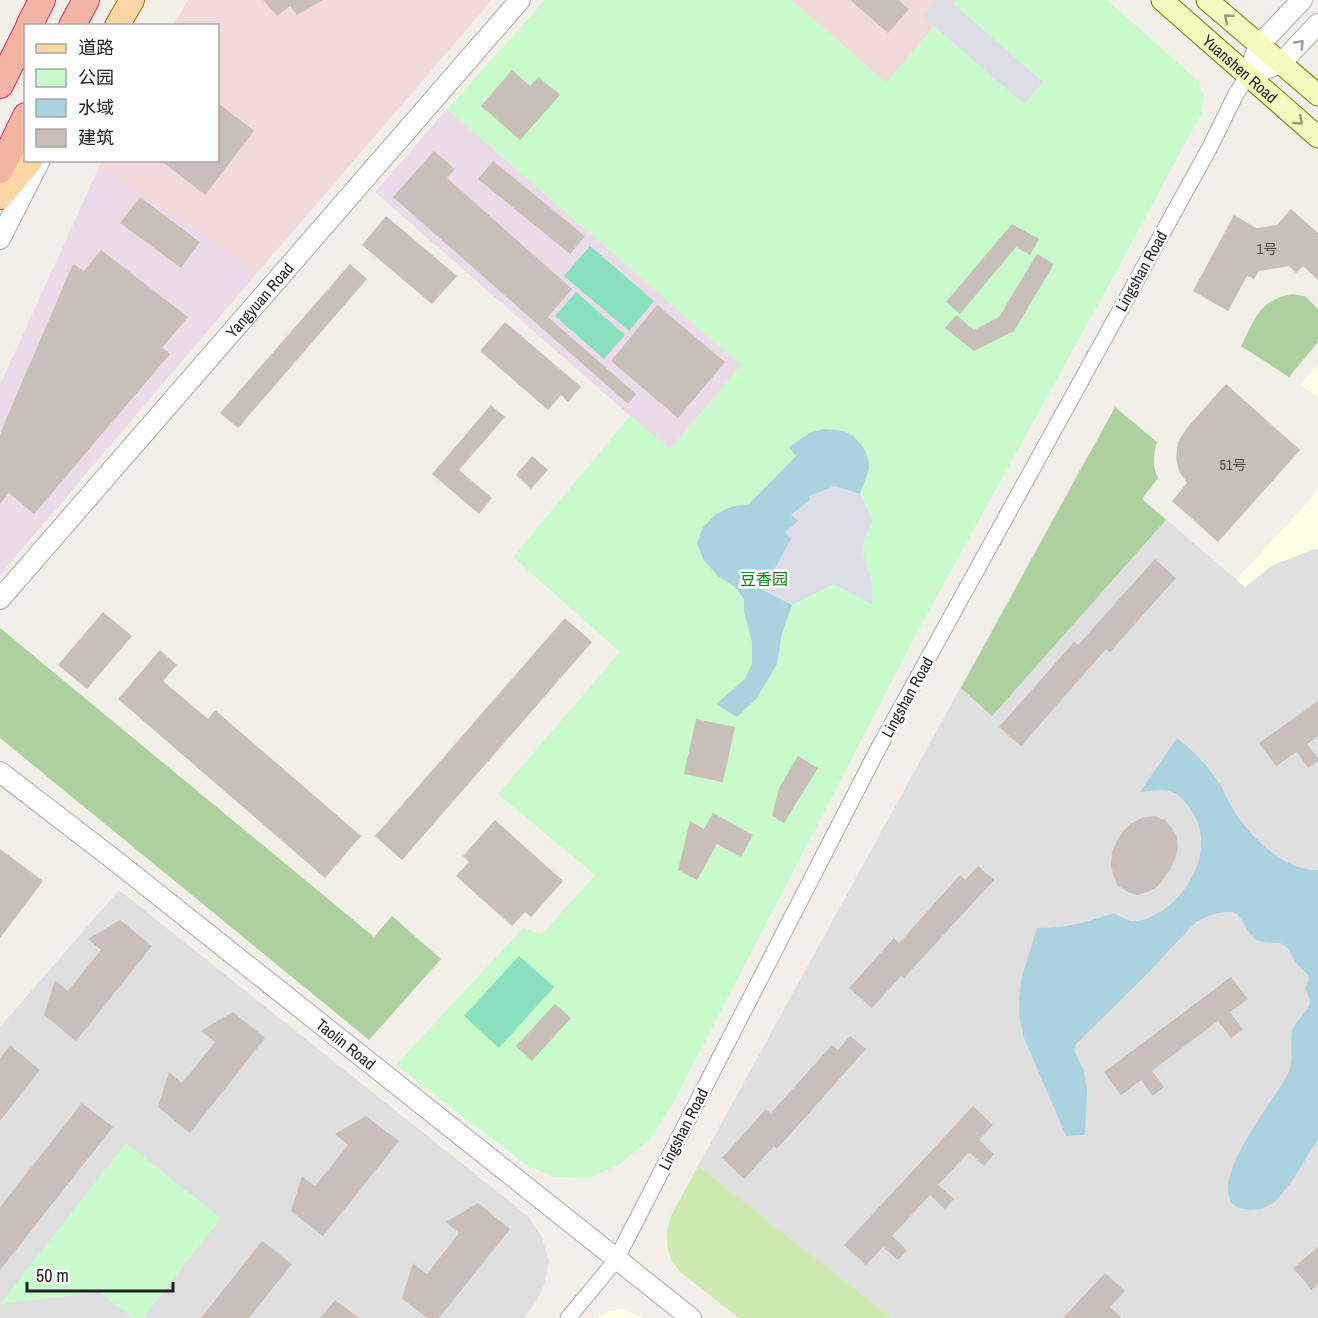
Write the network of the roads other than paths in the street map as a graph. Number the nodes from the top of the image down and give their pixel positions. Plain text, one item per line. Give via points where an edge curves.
1 (42, 0) edge
2 (86, 0) edge
3 (132, 0) edge
4 (520, 0) edge
5 (1162, 0) edge
6 (1207, 0) edge
7 (1302, 0) edge
8 (30, 24) edge
9 (73, 24) edge
10 (118, 24) edge
11 (1318, 24) edge
12 (24, 37) edge
13 (1259, 45) junction
14 (1281, 63) junction
15 (1248, 76) junction
16 (0, 85) edge
17 (1318, 95) edge
18 (24, 120) edge
19 (1318, 137) edge
20 (29, 162) edge
21 (39, 162) edge
22 (0, 170) edge
23 (0, 197) edge
24 (0, 238) edge
25 (0, 599) edge
26 (0, 772) edge
27 (616, 1260) junction
28 (568, 1318) edge
29 (691, 1318) edge

1 - 8 highway
2 - 9 highway
3 - 10 main road
4 - 25 street, Yangyuan Road
5 - 15 main road, Yuanshen Road
13 -> 6 main road, Yuanshen Road
7 - 13 street
14 -> 11 street
12 - 16 highway
13 - 14 main road, Yuanshen Road
13 - 15 street
14 - 15 street
14 - 17 main road, Yuanshen Road
15 -> 19 main road, Yuanshen Road
15 - 27 street, Lingshan Road via 878,749
18 - 22 highway
20 - 23 main road
21 - 24 street
26 - 27 street, Taolin Road
27 - 28 street, Lingshan Road
27 - 29 street, Taolin Road

